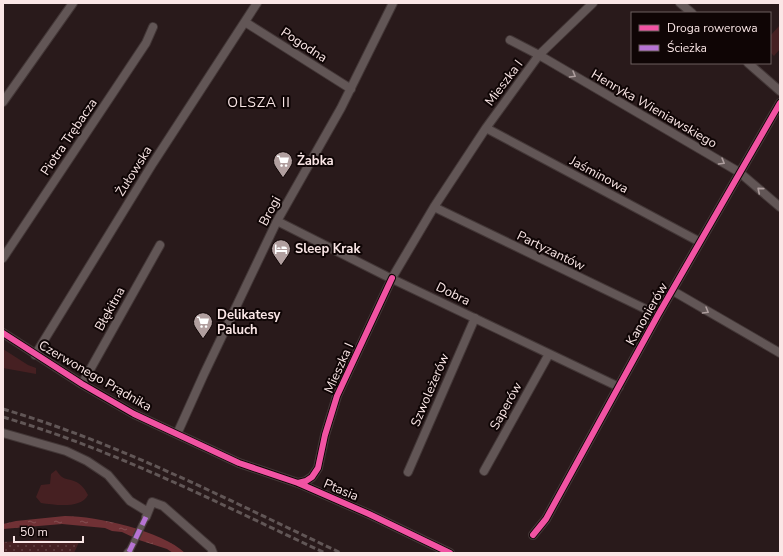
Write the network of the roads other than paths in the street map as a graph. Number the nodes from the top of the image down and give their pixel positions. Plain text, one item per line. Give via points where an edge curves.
1 (73, 3) edge
2 (257, 3) edge
3 (393, 3) edge
4 (593, 3) edge
5 (680, 3) edge
6 (691, 12) edge
7 (245, 22) junction
8 (153, 27) dead end
9 (510, 40) dead end
10 (540, 55) junction
11 (749, 64) edge
12 (351, 89) junction
13 (780, 91) edge
14 (3, 102) edge
15 (780, 103) edge
16 (486, 128) junction
17 (739, 172) junction
18 (434, 207) junction
19 (780, 207) edge
20 (277, 221) junction
21 (700, 242) junction
22 (160, 245) dead end
23 (3, 258) edge
24 (392, 278) junction
25 (673, 291) junction
26 (658, 315) junction
27 (475, 318) junction
28 (3, 334) edge
29 (780, 353) edge
30 (549, 354) junction
31 (35, 355) junction
32 (82, 384) junction
33 (619, 387) junction
34 (3, 433) edge
35 (177, 434) junction
36 (484, 471) dead end
37 (408, 472) dead end
38 (298, 483) junction
39 (147, 514) junction
40 (533, 535) dead end
41 (129, 553) edge
42 (213, 553) edge
43 (450, 553) edge

1 - 14 street
2 - 7 street, Żułowska
3 - 12 street, Brogi
4 - 10 street, Mieszka I
5 - 6 street
7 - 12 street, Pogodna
7 - 31 street, Żułowska via 150,168
8 - 23 street, Piotra Trębacza via 146,43
9 - 10 street, Henryka Wieniawskiego
10 - 16 street, Mieszka I
10 -> 17 street, Henryka Wieniawskiego
11 - 13 street
12 - 20 street, Brogi
15 - 17 street, Kanonierów
16 - 18 street, Mieszka I
16 - 21 street, Jaśminowa
19 -> 17 street, Henryka Wieniawskiego
17 - 21 street, Kanonierów
18 - 24 street, Mieszka I
18 - 26 street, Partyzantów
20 - 24 street, Dobra
20 - 35 street, Brogi
21 - 25 street, Kanonierów
22 - 32 street, Błękitna
24 - 27 street, Dobra
24 - 38 street, Mieszka I via 337,396 318,468 312,477
25 - 26 street, Kanonierów
25 -> 29 street
26 - 33 street, Kanonierów
27 - 30 street, Dobra
27 - 37 street, Szwoleżerów
28 - 31 street, Czerwonego Prądnika
30 - 33 street, Dobra
30 - 36 street, Saperów
31 - 32 street, Czerwonego Prądnika
32 - 35 street, Czerwonego Prądnika via 123,408
33 - 40 street, Kanonierów via 546,519
34 - 39 street via 66,451 86,461 108,475 130,501
35 - 38 street, Ptasia via 239,463
38 - 43 street, Ptasia
39 - 41 street
39 - 42 street via 152,502 163,506 211,548

